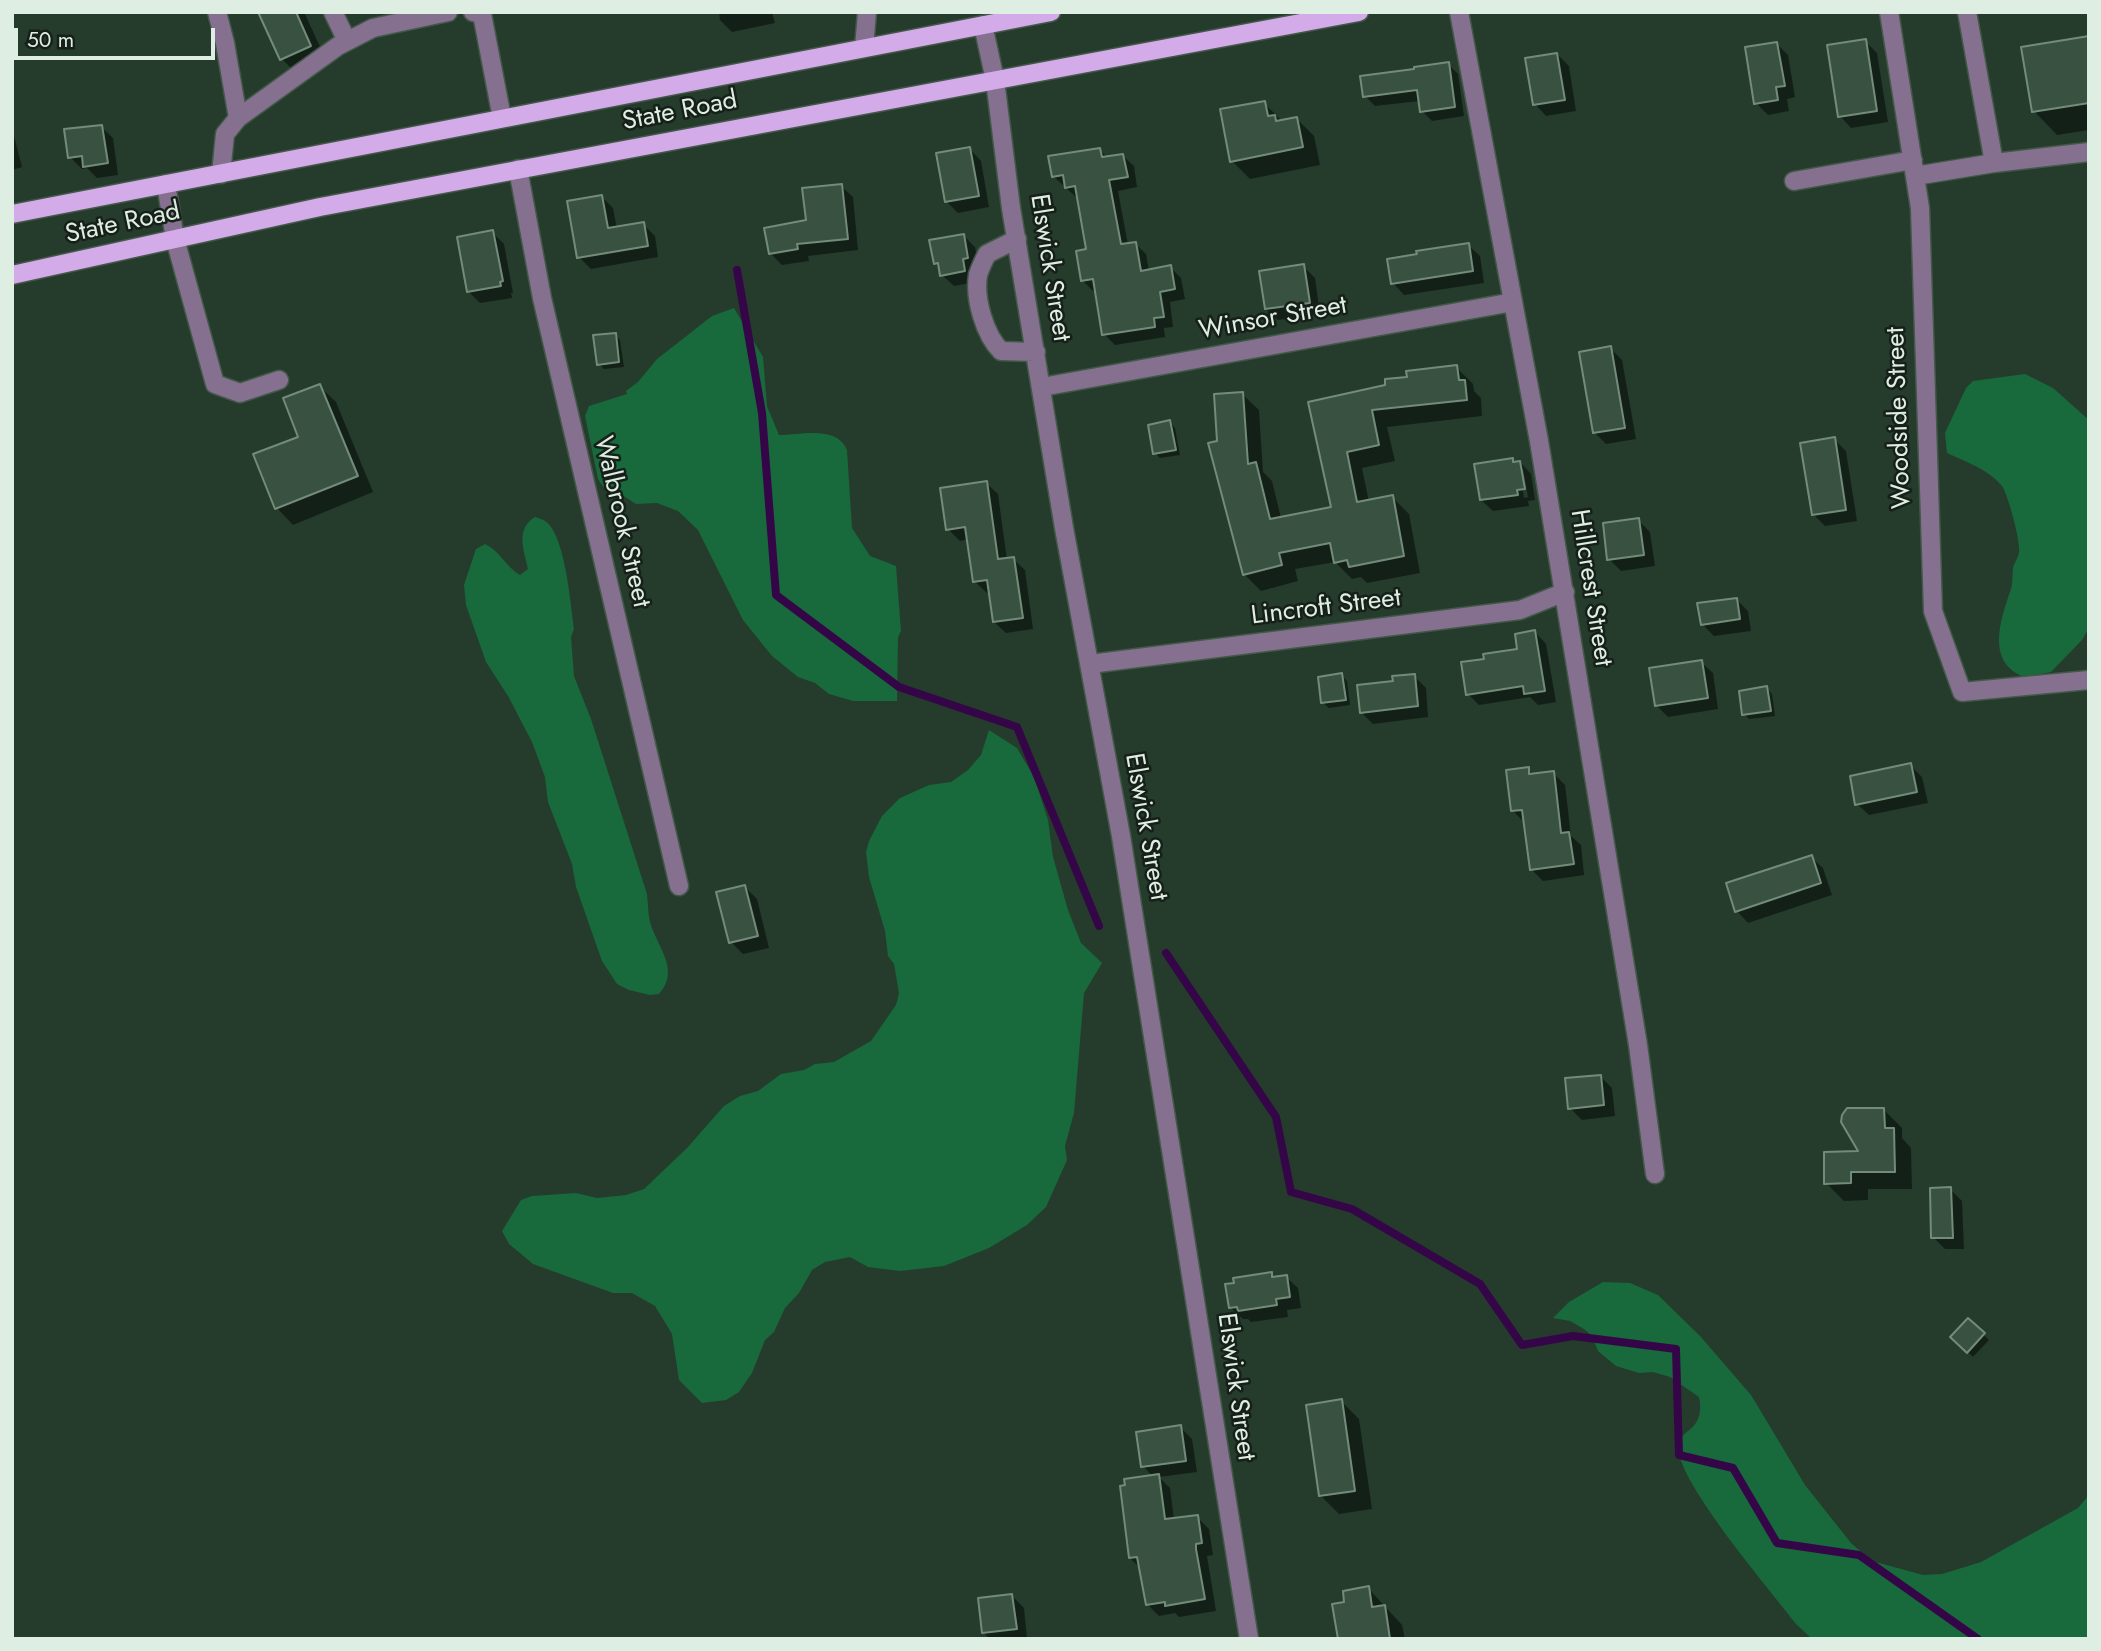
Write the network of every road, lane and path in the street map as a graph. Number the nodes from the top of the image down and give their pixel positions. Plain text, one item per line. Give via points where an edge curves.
1 (217, 12) edge
2 (333, 12) edge
3 (448, 12) edge
4 (473, 12) edge
5 (867, 12) edge
6 (1051, 12) edge
7 (1359, 12) edge
8 (1459, 12) edge
9 (1889, 12) edge
10 (1967, 12) edge
11 (424, 15) edge
12 (1002, 17) edge
13 (983, 25) junction
14 (347, 41) junction
15 (864, 48) junction
16 (995, 80) junction
17 (239, 118) junction
18 (502, 118) junction
19 (2089, 152) edge
20 (1994, 163) junction
21 (1914, 168) junction
22 (518, 169) junction
23 (221, 174) junction
24 (1794, 181) dead end
25 (166, 184) junction
26 (12, 214) edge
27 (175, 239) junction
28 (1017, 239) junction
29 (12, 275) edge
30 (1513, 302) junction
31 (1036, 352) junction
32 (279, 380) dead end
33 (1042, 387) junction
34 (1564, 592) junction
35 (1090, 664) junction
36 (2089, 680) edge
37 (679, 886) dead end
38 (1655, 1174) dead end
39 (1249, 1639) edge

1 - 17 street
2 - 14 street
3 - 11 street
4 - 18 street via 482,13
5 - 15 street
6 - 12 main road, State Road
7 - 16 main road, State Road
8 - 30 street, Hillcrest Street
9 - 21 street, Woodside Street
10 - 20 street
11 - 14 street
12 - 13 main road, State Road
13 - 15 main road, State Road
13 - 16 street, Elswick Street
14 - 17 street
15 - 18 main road, State Road
16 - 22 main road, State Road
16 - 28 street, Elswick Street
17 - 23 street via 225,134
18 - 23 main road, State Road
19 - 20 street
20 - 21 street
21 - 24 street
21 - 36 street, Woodside Street via 1920,208 1933,611 1962,692
22 - 27 main road, State Road
22 - 37 street, Walbrook Street via 542,298
23 - 25 main road, State Road
25 - 26 main road, State Road
25 - 27 street
27 - 29 main road, State Road
27 - 32 street via 215,384 240,393
28 - 31 street, Elswick Street
28 - 31 street via 987,254 978,276 981,312 990,341 1001,351
30 - 33 street, Winsor Street
30 - 34 street, Hillcrest Street
31 - 33 street, Elswick Street
33 - 35 street, Elswick Street
34 - 35 street, Lincroft Street via 1520,610
34 - 38 street, Hillcrest Street
35 - 39 street, Elswick Street

